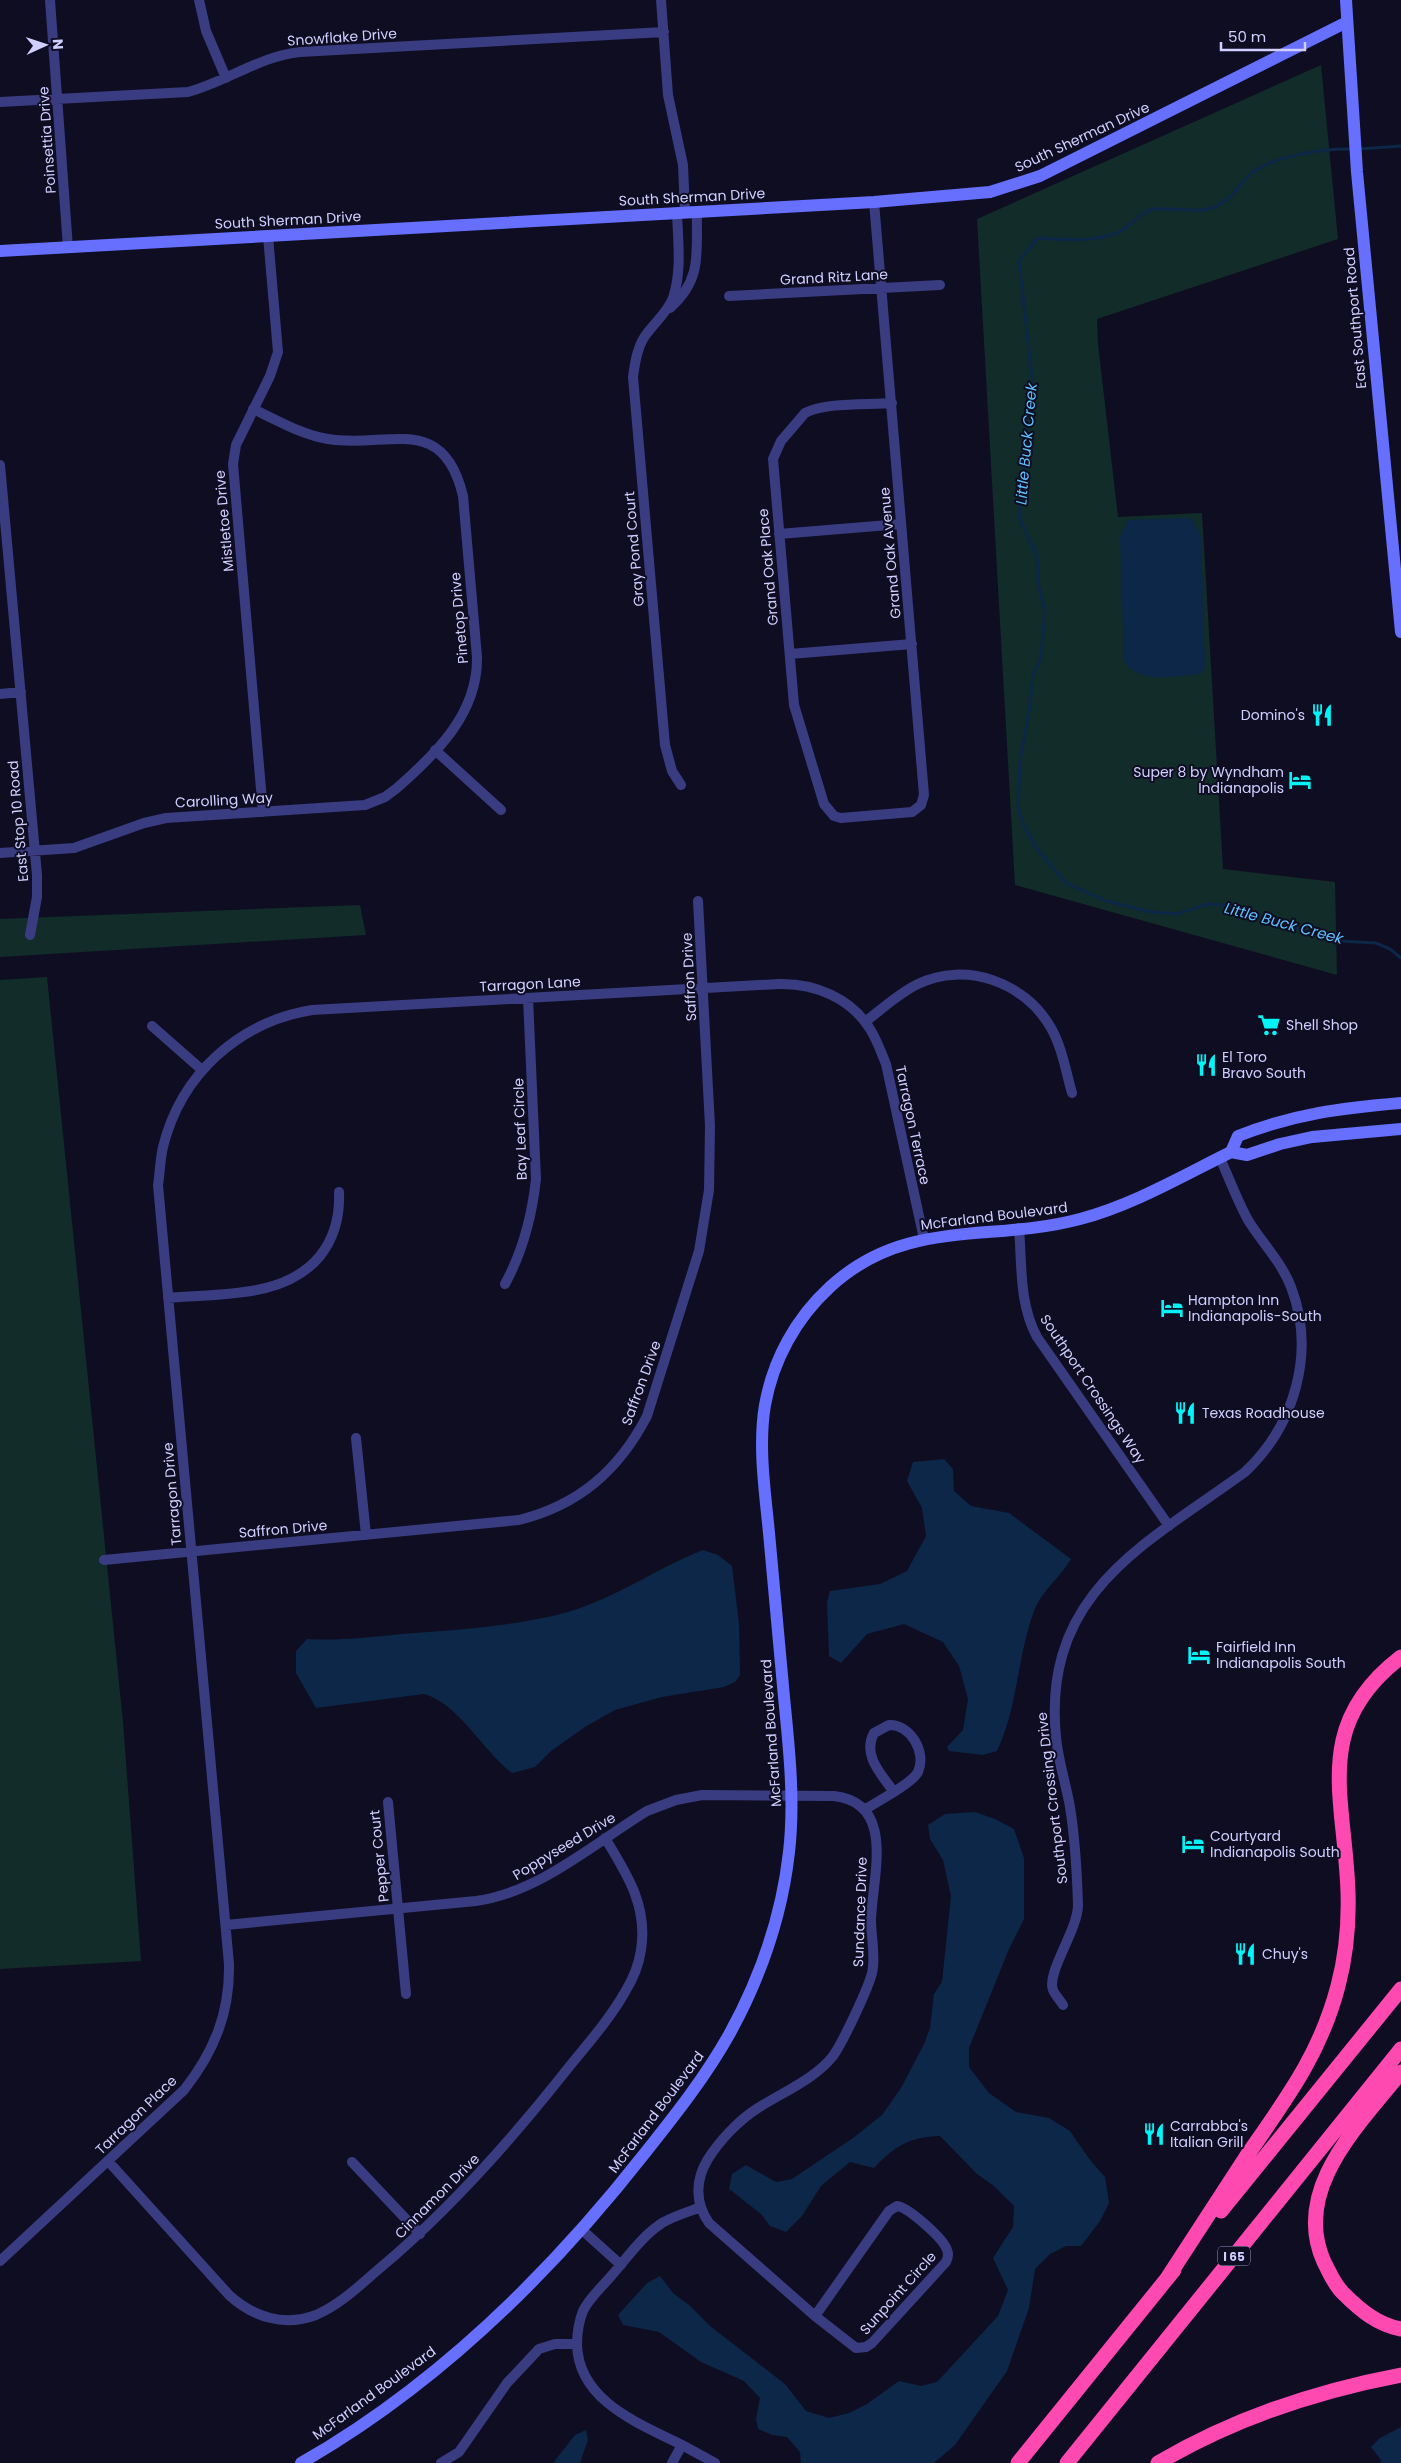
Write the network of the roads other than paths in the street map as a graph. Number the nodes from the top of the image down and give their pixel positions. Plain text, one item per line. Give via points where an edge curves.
1 (50, 0) edge
2 (199, 0) edge
3 (662, 0) edge
4 (1346, 0) edge
5 (1347, 22) junction
6 (664, 32) junction
7 (226, 78) junction
8 (58, 99) junction
9 (0, 102) edge
10 (874, 202) junction
11 (686, 212) junction
12 (268, 236) junction
13 (68, 248) junction
14 (0, 251) edge
15 (940, 285) dead end
16 (883, 289) junction
17 (729, 296) dead end
18 (662, 316) junction
19 (892, 403) junction
20 (253, 409) junction
21 (0, 464) edge
22 (901, 524) junction
23 (779, 534) junction
24 (1401, 632) edge
25 (912, 644) junction
26 (790, 654) junction
27 (21, 692) junction
28 (0, 694) edge
29 (434, 750) junction
30 (682, 785) dead end
31 (501, 810) dead end
32 (829, 811) joint
33 (263, 812) junction
34 (35, 851) junction
35 (0, 853) edge
36 (698, 901) dead end
37 (30, 935) dead end
38 (703, 988) junction
39 (528, 998) junction
40 (865, 1022) junction
41 (152, 1026) dead end
42 (202, 1070) junction
43 (1072, 1093) dead end
44 (1401, 1103) edge
45 (1401, 1129) edge
46 (1225, 1155) junction
47 (339, 1192) dead end
48 (1019, 1228) junction
49 (924, 1238) junction
50 (505, 1284) dead end
51 (168, 1298) junction
52 (356, 1438) dead end
53 (1168, 1526) junction
54 (366, 1535) junction
55 (191, 1552) junction
56 (104, 1560) dead end
57 (1401, 1657) edge
58 (894, 1792) junction
59 (791, 1795) junction
60 (388, 1802) dead end
61 (864, 1810) junction
62 (606, 1838) junction
63 (398, 1908) junction
64 (226, 1925) junction
65 (1401, 1989) edge
66 (406, 1994) dead end
67 (1063, 2005) dead end
68 (1401, 2049) edge
69 (1401, 2072) edge
70 (108, 2161) junction
71 (352, 2162) dead end
72 (701, 2207) junction
73 (581, 2229) junction
74 (420, 2234) junction
75 (0, 2261) edge
76 (621, 2265) junction
77 (1168, 2278) junction
78 (816, 2316) junction
79 (1401, 2328) edge
80 (577, 2344) junction
81 (1401, 2375) edge
82 (682, 2445) junction
83 (301, 2463) edge
84 (441, 2463) edge
85 (672, 2463) edge
86 (715, 2463) edge
87 (1018, 2463) edge
88 (1067, 2463) edge
89 (1158, 2463) edge

1 - 8 street, Poinsettia Drive
2 - 7 street via 204,25
3 - 6 street
4 - 5 street, East Southport Road
5 - 10 street, South Sherman Drive via 1025,182 975,194
5 - 24 street, East Southport Road via 1357,172
6 - 7 street, Snowflake Drive via 300,52 274,58
6 - 11 street via 668,95 684,176
7 - 8 street, Snowflake Drive via 181,92
8 - 9 street, Snowflake Drive
8 - 13 street, Poinsettia Drive
10 - 11 street, South Sherman Drive
10 - 16 street, Grand Oak Avenue
11 - 12 street, South Sherman Drive
11 - 18 street, Gray Pond Court via 677,281
11 - 18 street, Gray Pond Court via 696,258 693,279 684,295
12 - 13 street, South Sherman Drive
12 - 20 street, Mistletoe Drive via 278,352
13 - 14 street, South Sherman Drive
15 - 16 street, Grand Ritz Lane
16 - 17 street, Grand Ritz Lane
16 - 19 street, Grand Oak Avenue
18 - 30 street, Gray Pond Court via 640,345 633,380 664,745 672,771
19 - 22 street, Grand Oak Avenue
19 - 23 street, Grand Oak Place via 815,408 793,426 773,459
20 - 29 street, Pinetop Drive via 320,438 414,439 435,449 456,472 463,496 478,668 471,699 462,718
20 - 33 street, Mistletoe Drive via 236,445 232,464
21 - 27 street, East Stop 10 Road
22 - 23 street
22 - 25 street, Grand Oak Avenue
23 - 26 street, Grand Oak Place
25 - 26 street
25 - 32 street, Grand Oak Avenue via 924,800 918,808 907,813 841,818
26 - 32 street, Grand Oak Place via 797,715 821,796
27 - 28 street
27 - 34 street, East Stop 10 Road
29 - 31 street
29 - 33 street, Carolling Way via 397,788 375,801 355,806
33 - 34 street, Carolling Way via 162,818 83,846
34 - 35 street, Carolling Way
34 - 37 street, East Stop 10 Road via 38,897
36 - 38 street, Saffron Drive
38 - 39 street, Tarragon Lane
38 - 40 street, Tarragon Lane via 806,986 836,998
38 - 54 street, Saffron Drive via 710,1133 706,1216 690,1281 647,1416 635,1439 623,1456 597,1481 568,1502 544,1512 508,1522
39 - 42 street, Tarragon Lane via 296,1013 242,1035
39 - 50 street, Bay Leaf Circle via 536,1179 531,1216 517,1261
40 - 43 street via 910,989 934,979 970,975 1000,982 1022,995 1044,1017 1060,1049
40 - 49 street, Tarragon Terrace via 886,1064
41 - 42 street
42 - 51 street, Tarragon Drive via 175,1114 161,1159 159,1205
44 - 46 street, McFarland Boulevard via 1333,1109 1280,1120 1238,1136
45 - 46 street, McFarland Boulevard via 1312,1137 1247,1155
46 - 48 street, McFarland Boulevard via 1102,1212 1056,1224
46 - 53 street, Southport Crossing Drive via 1245,1214 1277,1259 1291,1287 1301,1338 1298,1384 1288,1413 1257,1461
47 - 51 street via 339,1212 330,1242 311,1266 294,1278 265,1289
48 - 49 street, McFarland Boulevard
48 - 53 street, Southport Crossings Way via 1024,1300 1029,1321
49 - 59 street, McFarland Boulevard via 869,1259 827,1290 788,1338 766,1396 762,1453
51 - 55 street, Tarragon Drive
52 - 54 street
53 - 67 street, Southport Crossing Drive via 1129,1555 1106,1576 1090,1597 1068,1638 1060,1668 1054,1719 1070,1808 1078,1907 1074,1928 1051,1978 1052,1989
54 - 55 street, Saffron Drive
55 - 56 street, Saffron Drive
55 - 64 street, Tarragon Drive
57 - 77 highway via 1385,1669 1363,1694 1349,1720 1341,1745 1338,1776 1348,1892 1347,1929 1339,1984 1327,2023 1294,2089
58 - 58 street via 912,1780 918,1773 920,1762 919,1750 911,1735 894,1725 876,1732 869,1748 875,1765
58 - 61 street
59 - 61 street via 838,1796
59 - 62 street, Poppyseed Drive via 713,1794 676,1800 647,1811
59 - 73 street, McFarland Boulevard via 790,1847 781,1898 746,2002 699,2083 619,2186
60 - 63 street, Pepper Court
61 - 72 street, Sundance Drive via 877,1837 871,1920 873,1961 869,1982 842,2041 830,2059 810,2076 747,2116 708,2159 698,2184
62 - 63 street, Poppyseed Drive via 517,1891 476,1901
62 - 74 street, Cinnamon Drive via 633,1884 642,1915 641,1951 633,1976 618,2004 514,2136
63 - 64 street, Poppyseed Drive
63 - 66 street, Pepper Court
64 - 70 street, Tarragon Place via 230,1983 228,2003 215,2042 200,2070 181,2094
65 - 77 highway, I 65
68 - 88 highway, I 65
69 - 79 highway via 1340,2150 1325,2178 1316,2217 1321,2254 1340,2290 1358,2308 1381,2322
70 - 74 street, Cinnamon Drive via 237,2303 267,2318 300,2319 326,2310
70 - 75 street, Tarragon Place
71 - 74 street
72 - 76 street via 660,2225
72 - 78 street, Sunpoint Circle via 715,2228
73 - 76 street
73 - 83 street, McFarland Boulevard via 542,2272 462,2347 388,2405
76 - 80 street via 583,2311
77 - 87 highway, I 65
78 - 78 street, Sunpoint Circle via 852,2346 866,2347 946,2262 947,2248 907,2209 898,2206 891,2209
80 - 82 street via 582,2371 602,2398 631,2419
80 - 84 street via 555,2344 539,2350 507,2383 459,2452
81 - 89 highway via 1349,2386 1276,2408
82 - 85 street
82 - 86 street

